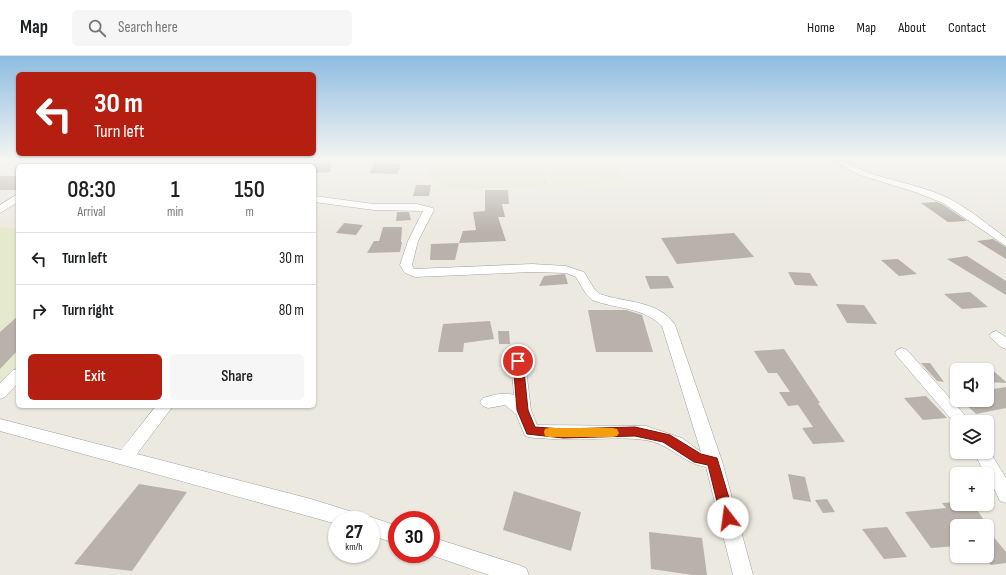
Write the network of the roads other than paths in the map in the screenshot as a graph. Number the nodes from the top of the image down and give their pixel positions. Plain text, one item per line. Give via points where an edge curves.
1 (894, 184) edge
2 (16, 198) edge
3 (316, 199) edge
4 (0, 210) edge
5 (1006, 243) edge
6 (902, 353) dead end
7 (518, 361) dead end
8 (16, 376) edge
9 (0, 393) edge
10 (488, 402) dead end
11 (163, 408) edge
12 (523, 410) junction
13 (957, 415) edge
14 (0, 425) edge
15 (124, 458) junction
16 (986, 459) edge
17 (713, 461) junction
18 (1006, 495) edge
19 (328, 512) edge
20 (440, 549) edge
21 (519, 575) edge
22 (743, 575) edge

1 - 5 street via 946,200 983,224
2 - 4 street
3 - 17 street via 361,207 428,210 413,241 406,265 409,271 532,268 544,271 568,270 579,274 593,296 654,312 668,325
6 - 13 street
7 - 12 street
8 - 9 street
10 - 12 street via 508,399
11 - 15 street
12 - 17 street via 531,431 646,433 671,440 699,459
14 - 15 street
15 - 19 street
16 - 18 street
17 - 22 street
20 - 21 street

